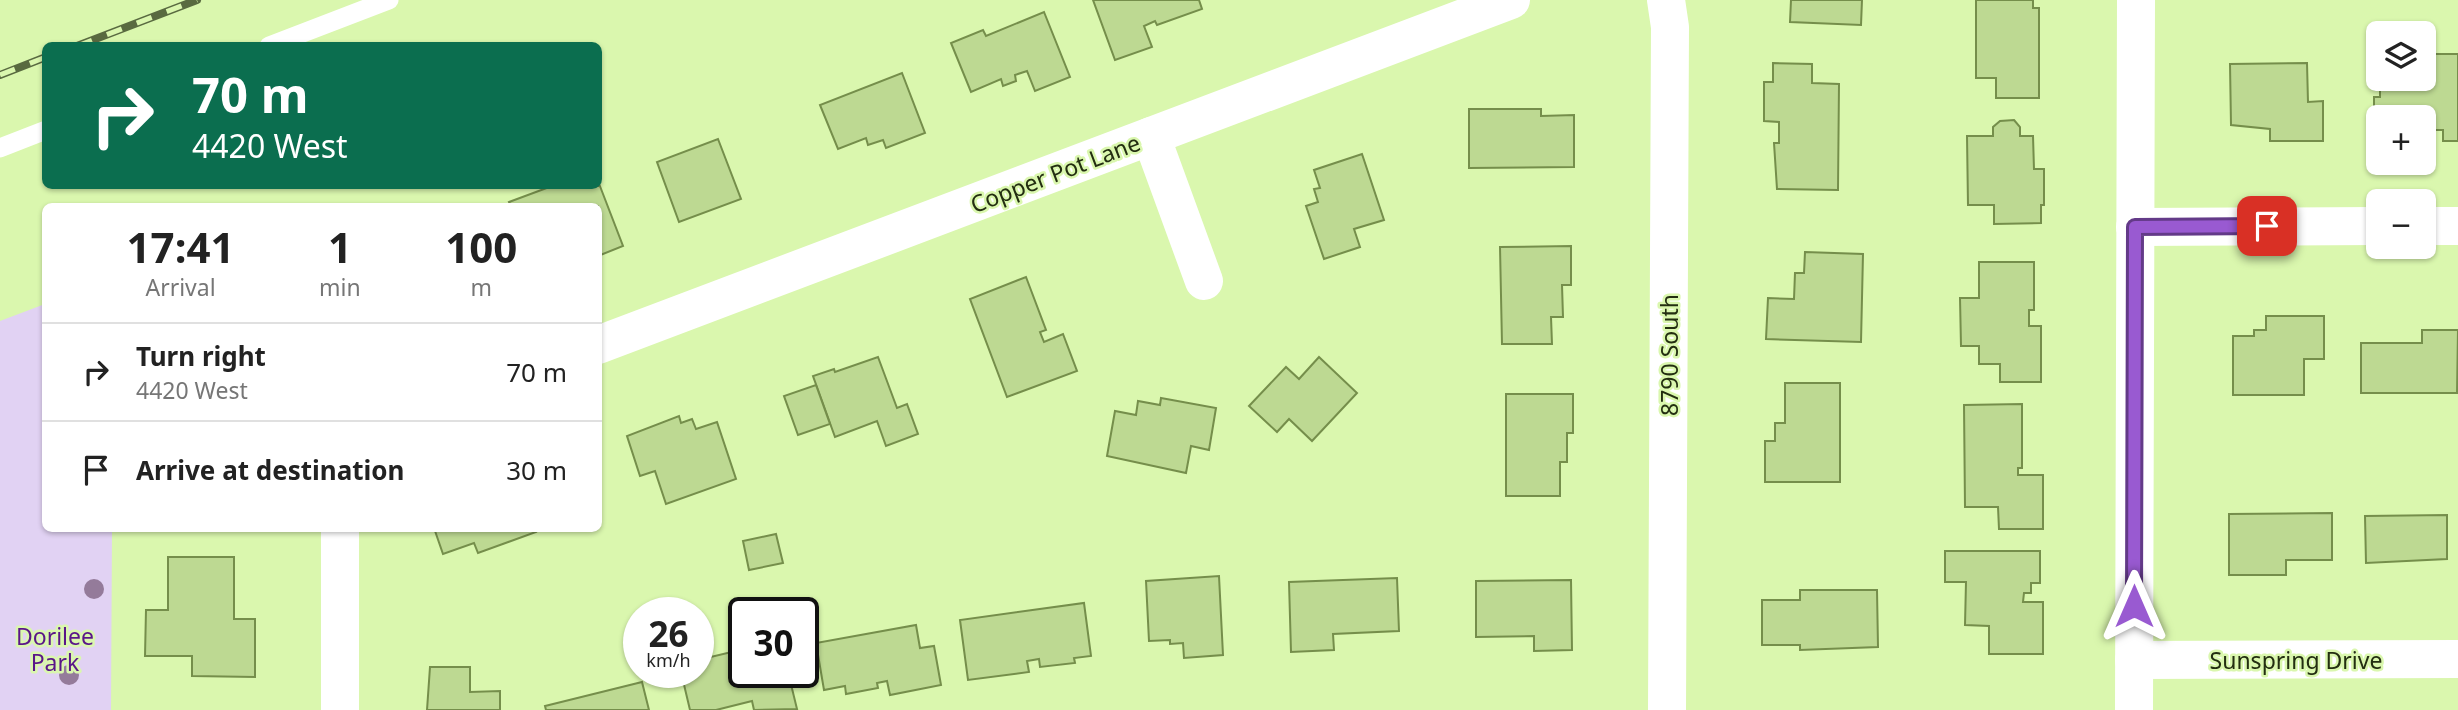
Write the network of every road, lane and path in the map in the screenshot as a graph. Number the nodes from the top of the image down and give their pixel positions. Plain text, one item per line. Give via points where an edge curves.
1 (389, 0) edge
2 (1511, 0) edge
3 (1666, 0) edge
4 (2136, 0) edge
5 (279, 42) edge
6 (42, 132) edge
7 (1151, 136) junction
8 (0, 148) edge
9 (2366, 226) edge
10 (2436, 226) edge
11 (2458, 226) edge
12 (2135, 227) junction
13 (1204, 281) dead end
14 (602, 343) edge
15 (340, 532) edge
16 (2458, 659) edge
17 (2134, 660) junction
18 (340, 710) edge
19 (1667, 710) edge
20 (2134, 710) edge

1 - 5 lane
2 - 7 street, Copper Pot Lane
3 - 19 street, 8790 South via 1670,27
4 - 12 street
6 - 8 lane
7 - 13 street
7 - 14 street, Copper Pot Lane
9 - 12 street
10 - 11 street
12 - 17 street
15 - 18 street
16 - 17 street, Sunspring Drive
17 - 20 street

